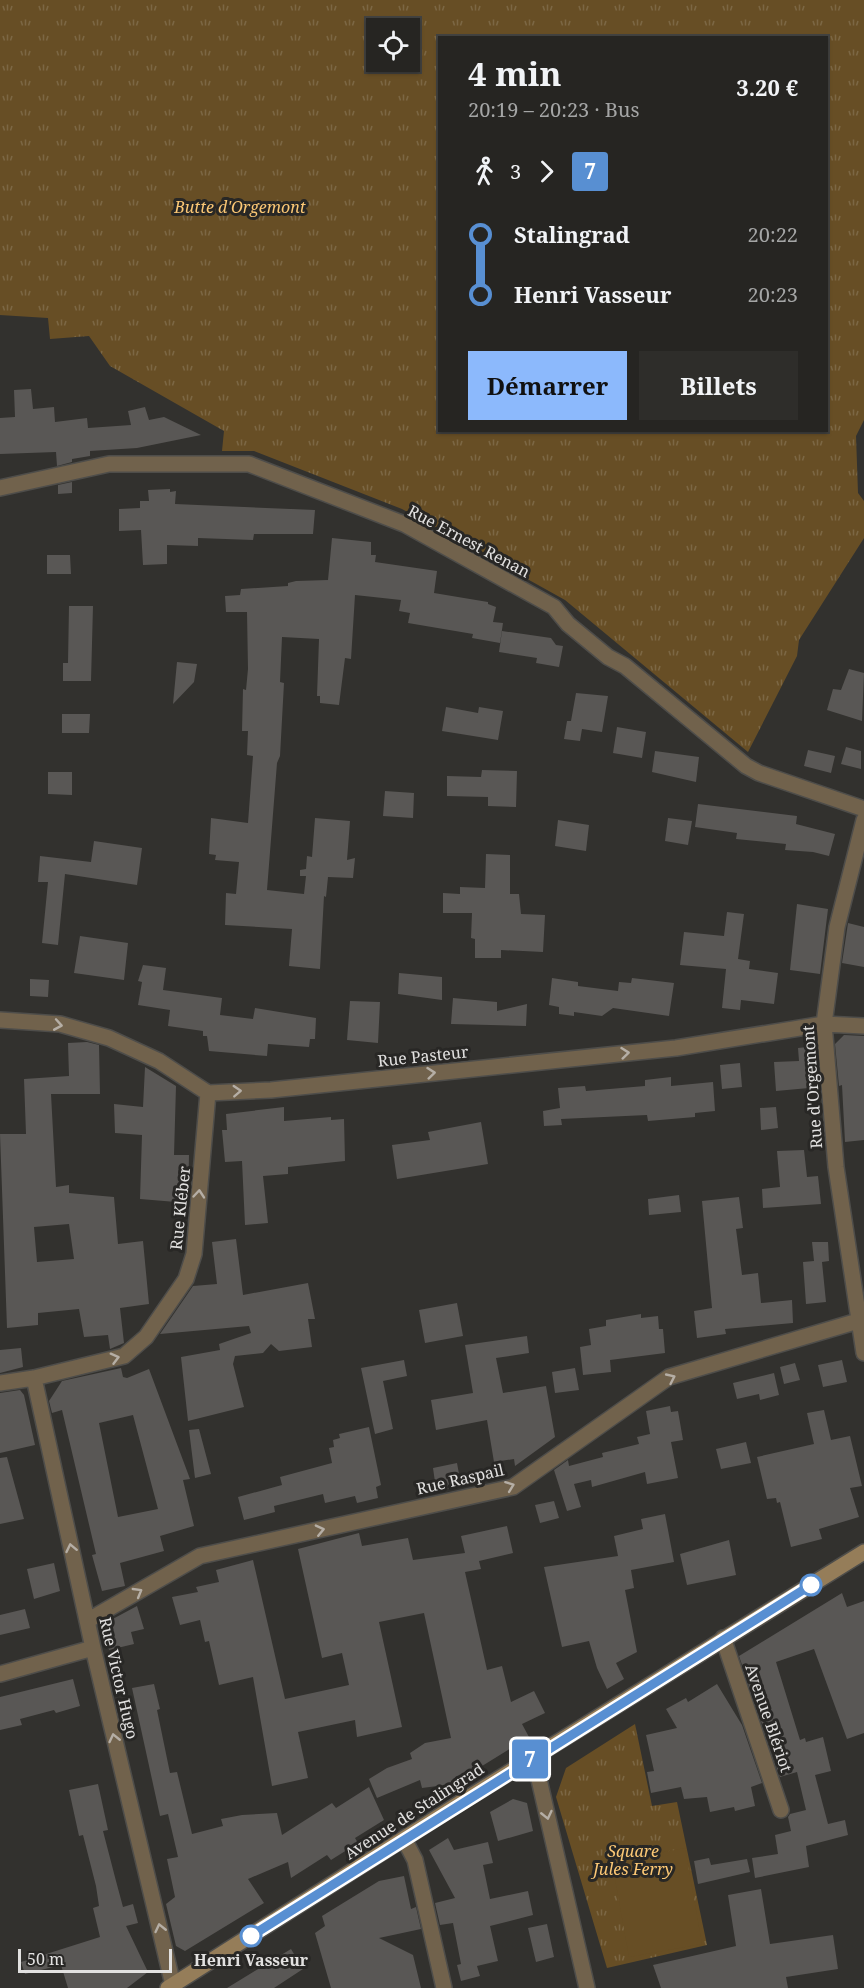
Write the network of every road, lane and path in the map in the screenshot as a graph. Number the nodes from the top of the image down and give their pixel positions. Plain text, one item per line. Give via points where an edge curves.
1 (0, 488) edge
2 (864, 809) edge
3 (864, 820) edge
4 (0, 1020) edge
5 (824, 1024) junction
6 (864, 1026) edge
7 (208, 1093) junction
8 (858, 1321) junction
9 (864, 1353) edge
10 (34, 1378) junction
11 (0, 1383) edge
12 (864, 1552) edge
13 (87, 1622) junction
14 (723, 1638) junction
15 (93, 1648) junction
16 (0, 1674) edge
17 (528, 1760) junction
18 (781, 1810) dead end
19 (404, 1839) junction
20 (171, 1986) edge
21 (444, 1988) edge
22 (587, 1988) edge

1 - 2 street, Rue Ernest Renan via 110,464 249,464 404,525 554,608 588,641 625,666 746,766
3 - 5 street, Rue d'Orgemont via 837,927
4 -> 7 street via 60,1024 109,1038 159,1061
5 - 6 street, Rue Pasteur
7 -> 5 street, Rue Pasteur via 271,1090 676,1048
5 - 8 street, Rue d'Orgemont via 836,1167
10 -> 7 street, Rue Kléber via 124,1356 146,1337 186,1279 194,1254
8 - 9 street, Rue d'Orgemont
13 -> 8 street, Rue Raspail via 200,1556 513,1486 669,1377
10 - 11 street, Rue Kléber
13 -> 10 street, Rue Victor Hugo
12 - 14 main road, Avenue de Stalingrad
13 - 15 street, Rue Victor Hugo
14 - 17 main road, Avenue de Stalingrad
14 - 18 street, Avenue Blériot
15 - 16 street
20 -> 15 street, Rue Victor Hugo
17 - 19 main road, Avenue de Stalingrad
17 -> 22 street via 538,1775
19 - 20 main road, Avenue de Stalingrad
19 - 21 street via 416,1860

